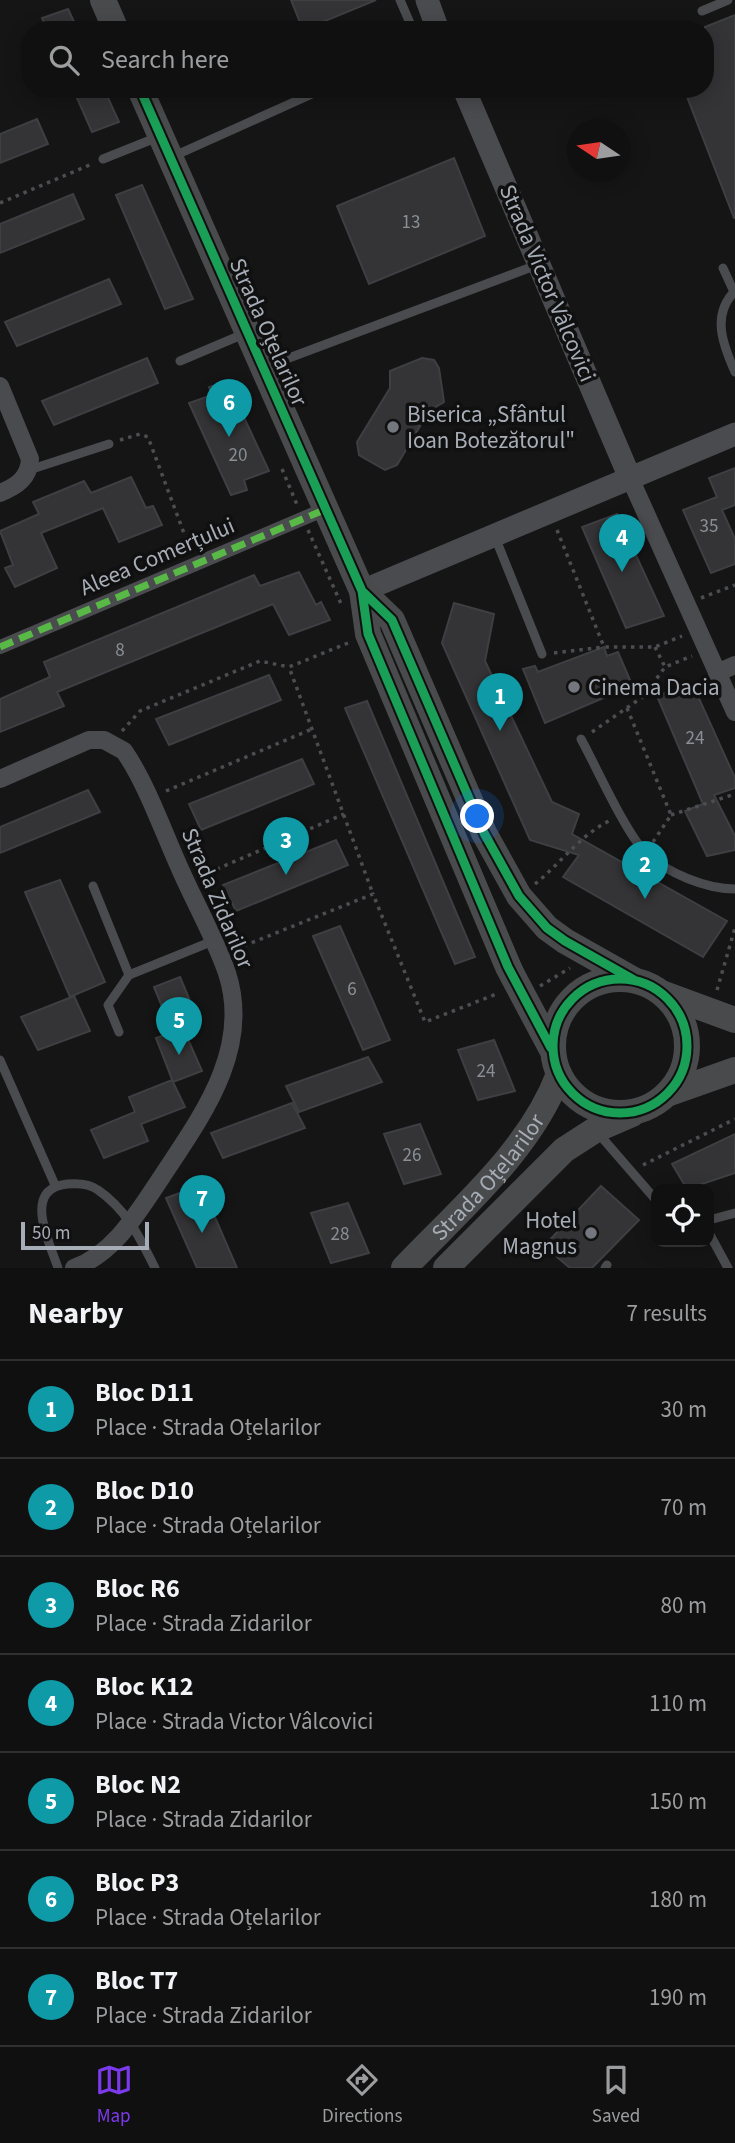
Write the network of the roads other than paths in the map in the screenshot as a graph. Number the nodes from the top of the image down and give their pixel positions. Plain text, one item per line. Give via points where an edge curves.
1 (103, 0) edge
2 (400, 0) edge
3 (426, 0) edge
4 (728, 0) edge
5 (702, 11) dead end
6 (112, 21) edge
7 (410, 21) edge
8 (434, 21) edge
9 (144, 98) edge
10 (299, 98) edge
11 (468, 98) edge
12 (164, 148) junction
13 (103, 159) road end
14 (540, 263) junction
15 (723, 268) dead end
16 (734, 291) edge
17 (247, 332) junction
18 (180, 360) dead end
19 (263, 368) junction
20 (735, 372) edge
21 (0, 386) edge
22 (735, 434) edge
23 (108, 444) road end
24 (29, 470) junction
25 (630, 478) junction
26 (0, 493) edge
27 (321, 511) junction
28 (494, 535) junction
29 (362, 591) junction
30 (0, 647) edge
31 (542, 654) road end
32 (735, 665) edge
33 (717, 673) junction
34 (735, 712) edge
35 (581, 739) road end
36 (0, 779) edge
37 (93, 886) dead end
38 (735, 889) edge
39 (216, 948) junction
40 (129, 975) junction
41 (634, 980) junction
42 (663, 993) junction
43 (723, 1015) edge
44 (119, 1032) dead end
45 (551, 1048) junction
46 (0, 1060) edge
47 (735, 1070) edge
48 (559, 1074) junction
49 (667, 1094) junction
50 (643, 1109) junction
51 (595, 1130) junction
52 (55, 1185) junction
53 (651, 1194) edge
54 (735, 1213) edge
55 (714, 1219) edge
56 (132, 1222) junction
57 (714, 1242) edge
58 (154, 1267) edge
59 (58, 1268) edge
60 (74, 1268) edge
61 (404, 1268) edge
62 (446, 1268) edge
63 (728, 1268) edge

1 - 6 main road
2 - 7 lane
3 - 8 street
4 - 5 lane
9 - 12 main road, Strada Oțelarilor
10 - 12 lane
11 - 14 street, Strada Victor Vâlcovici
12 - 13 lane
12 - 17 main road, Strada Oțelarilor
14 - 19 lane
14 - 25 street, Strada Victor Vâlcovici
15 - 16 lane
16 - 20 lane via 722,309 720,323
17 - 18 lane
17 - 19 main road, Strada Oțelarilor
19 - 27 main road, Strada Oțelarilor
21 - 24 street via 27,447
22 - 25 street
23 - 24 lane
24 - 26 street via 22,481
25 - 28 street
25 - 33 street, Strada Victor Vâlcovici
27 - 29 main road, Strada Oțelarilor
27 - 30 street, Aleea Comerțului
28 - 29 street
28 - 31 lane
29 - 41 main road, Strada Oțelarilor via 392,620 484,833 519,896 547,928
29 - 45 main road, Strada Oțelarilor via 373,647 508,967
32 - 33 street
33 - 34 street, Strada Victor Vâlcovici
35 - 38 lane via 645,852 695,880
36 - 39 street, Strada Zidarilor via 89,740 114,744 129,759
37 - 40 lane
39 - 40 lane
39 - 56 street, Strada Zidarilor via 234,1003 233,1036 225,1064 194,1131
40 - 44 lane via 108,1005
41 - 42 main road
41 - 45 main road via 610,979 587,986 569,1001 557,1021
42 - 43 main road
42 - 49 main road via 686,1031 687,1054 681,1075
45 - 48 main road
46 - 52 lane
47 - 49 main road
48 - 50 main road via 570,1091 603,1111
48 - 61 main road, Strada Oțelarilor via 549,1100 524,1136
49 - 50 main road
50 - 51 main road, Strada Oțelarilor
51 - 53 lane
51 - 62 main road, Strada Oțelarilor via 551,1161
52 - 56 lane via 77,1183 96,1188
52 - 59 lane via 45,1194 40,1213
54 - 55 lane
56 - 58 lane
56 - 60 street, Strada Zidarilor via 96,1257
57 - 63 lane

